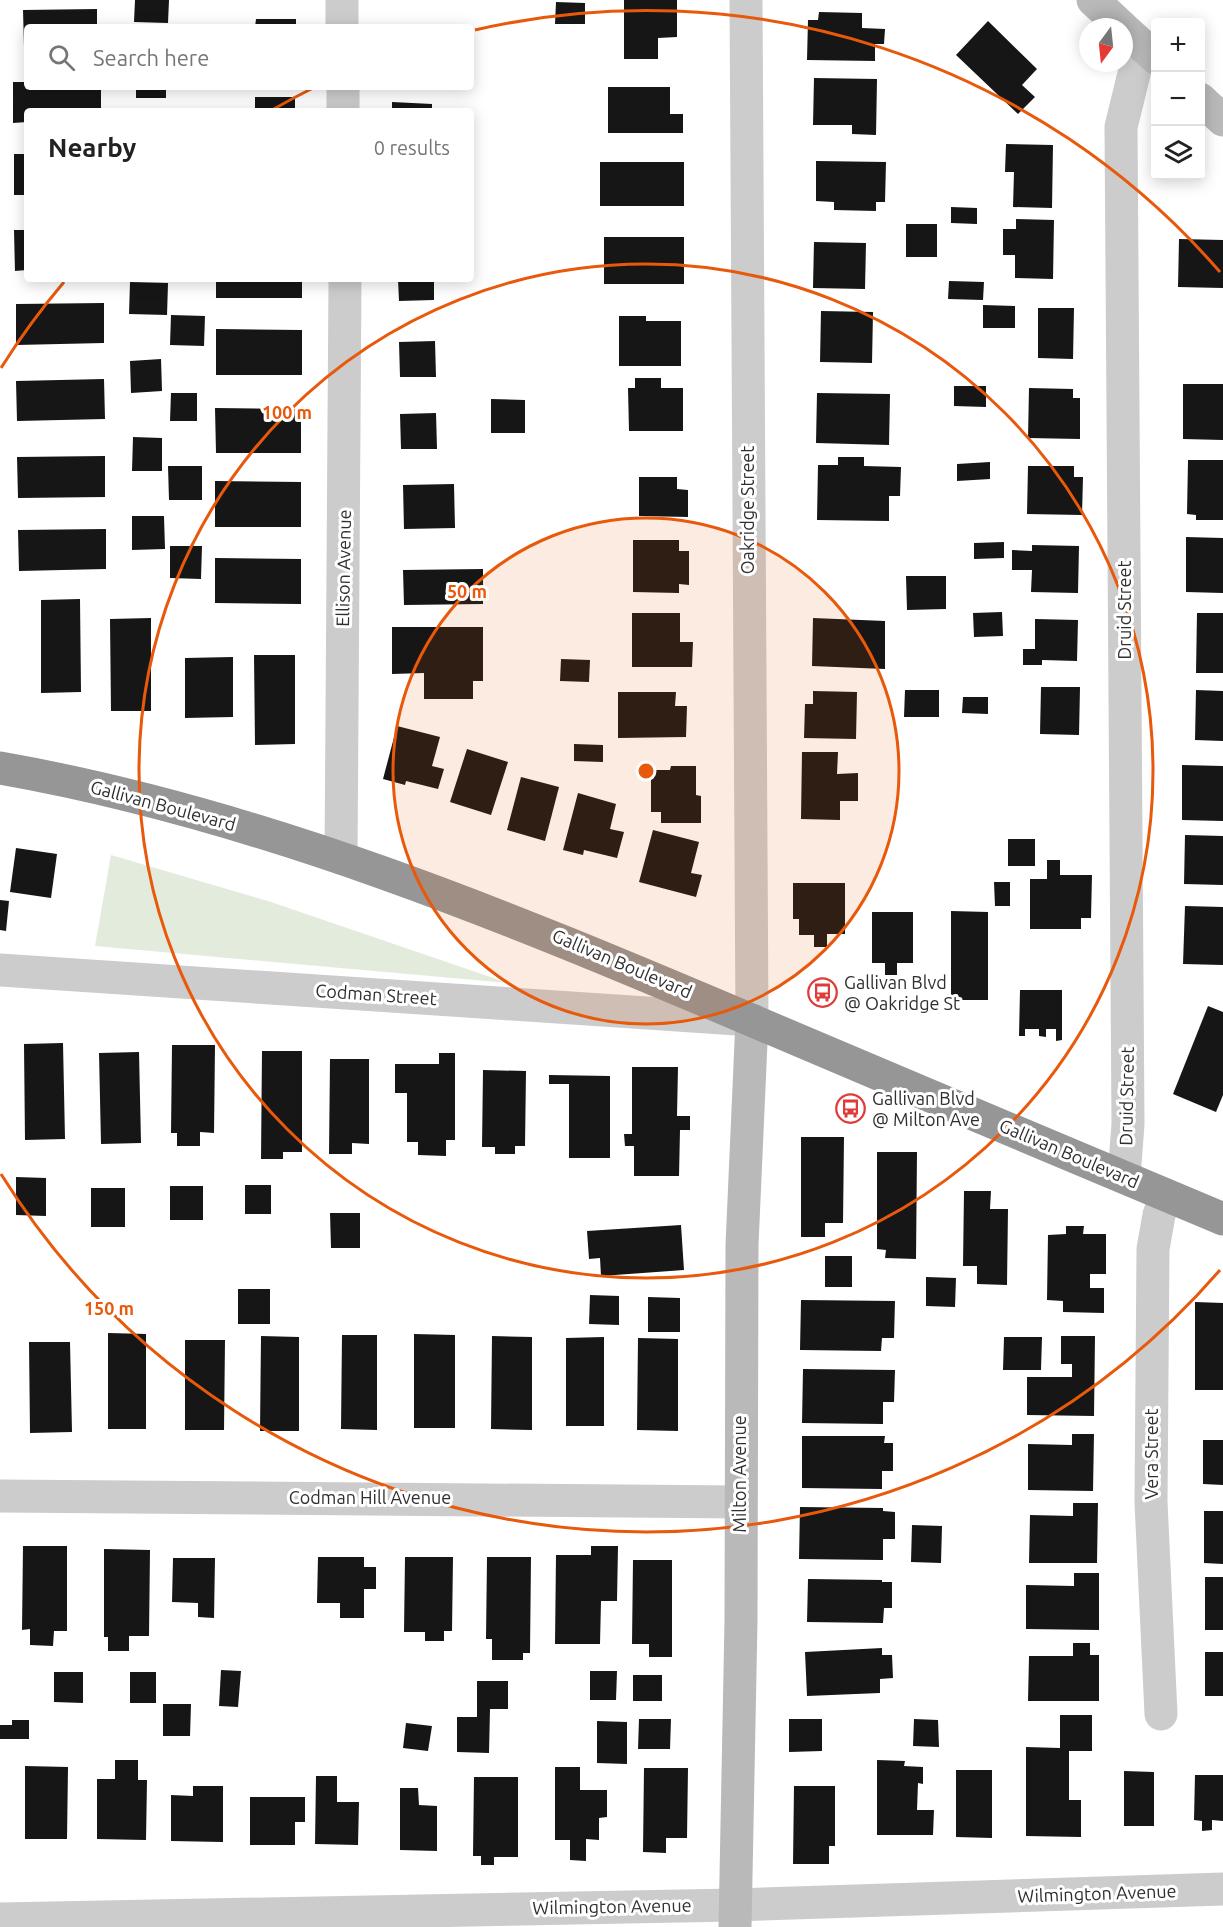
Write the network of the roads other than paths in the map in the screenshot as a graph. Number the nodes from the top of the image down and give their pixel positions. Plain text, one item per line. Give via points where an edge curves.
1 (342, 0) edge
2 (746, 0) edge
3 (342, 24) edge
4 (1122, 72) edge
5 (343, 90) edge
6 (1205, 104) edge
7 (343, 108) edge
8 (1223, 120) edge
9 (345, 282) edge
10 (0, 768) edge
11 (341, 858) junction
12 (0, 970) edge
13 (752, 1020) junction
14 (1124, 1177) junction
15 (1166, 1195) junction
16 (1223, 1219) edge
17 (0, 1496) edge
18 (740, 1502) junction
19 (1161, 1714) dead end
20 (1223, 1890) edge
21 (735, 1916) edge
22 (0, 1919) edge

1 - 3 street
2 - 13 street, Oakridge Street
4 - 14 street, Druid Street via 1128,1112
5 - 7 street
6 - 8 street
9 - 11 street, Ellison Avenue
10 - 11 highway, Gallivan Boulevard via 196,814
11 - 13 highway, Gallivan Boulevard via 538,929
12 - 13 street, Codman Street
13 - 14 highway, Gallivan Boulevard
13 - 18 street, Milton Avenue via 742,1245
14 - 15 highway, Gallivan Boulevard
15 - 16 highway, Gallivan Boulevard
15 - 19 street, Vera Street via 1153,1260 1151,1502
17 - 18 street, Codman Hill Avenue
18 - 21 street, Milton Avenue
20 - 21 street, Wilmington Avenue
21 - 22 street, Wilmington Avenue

